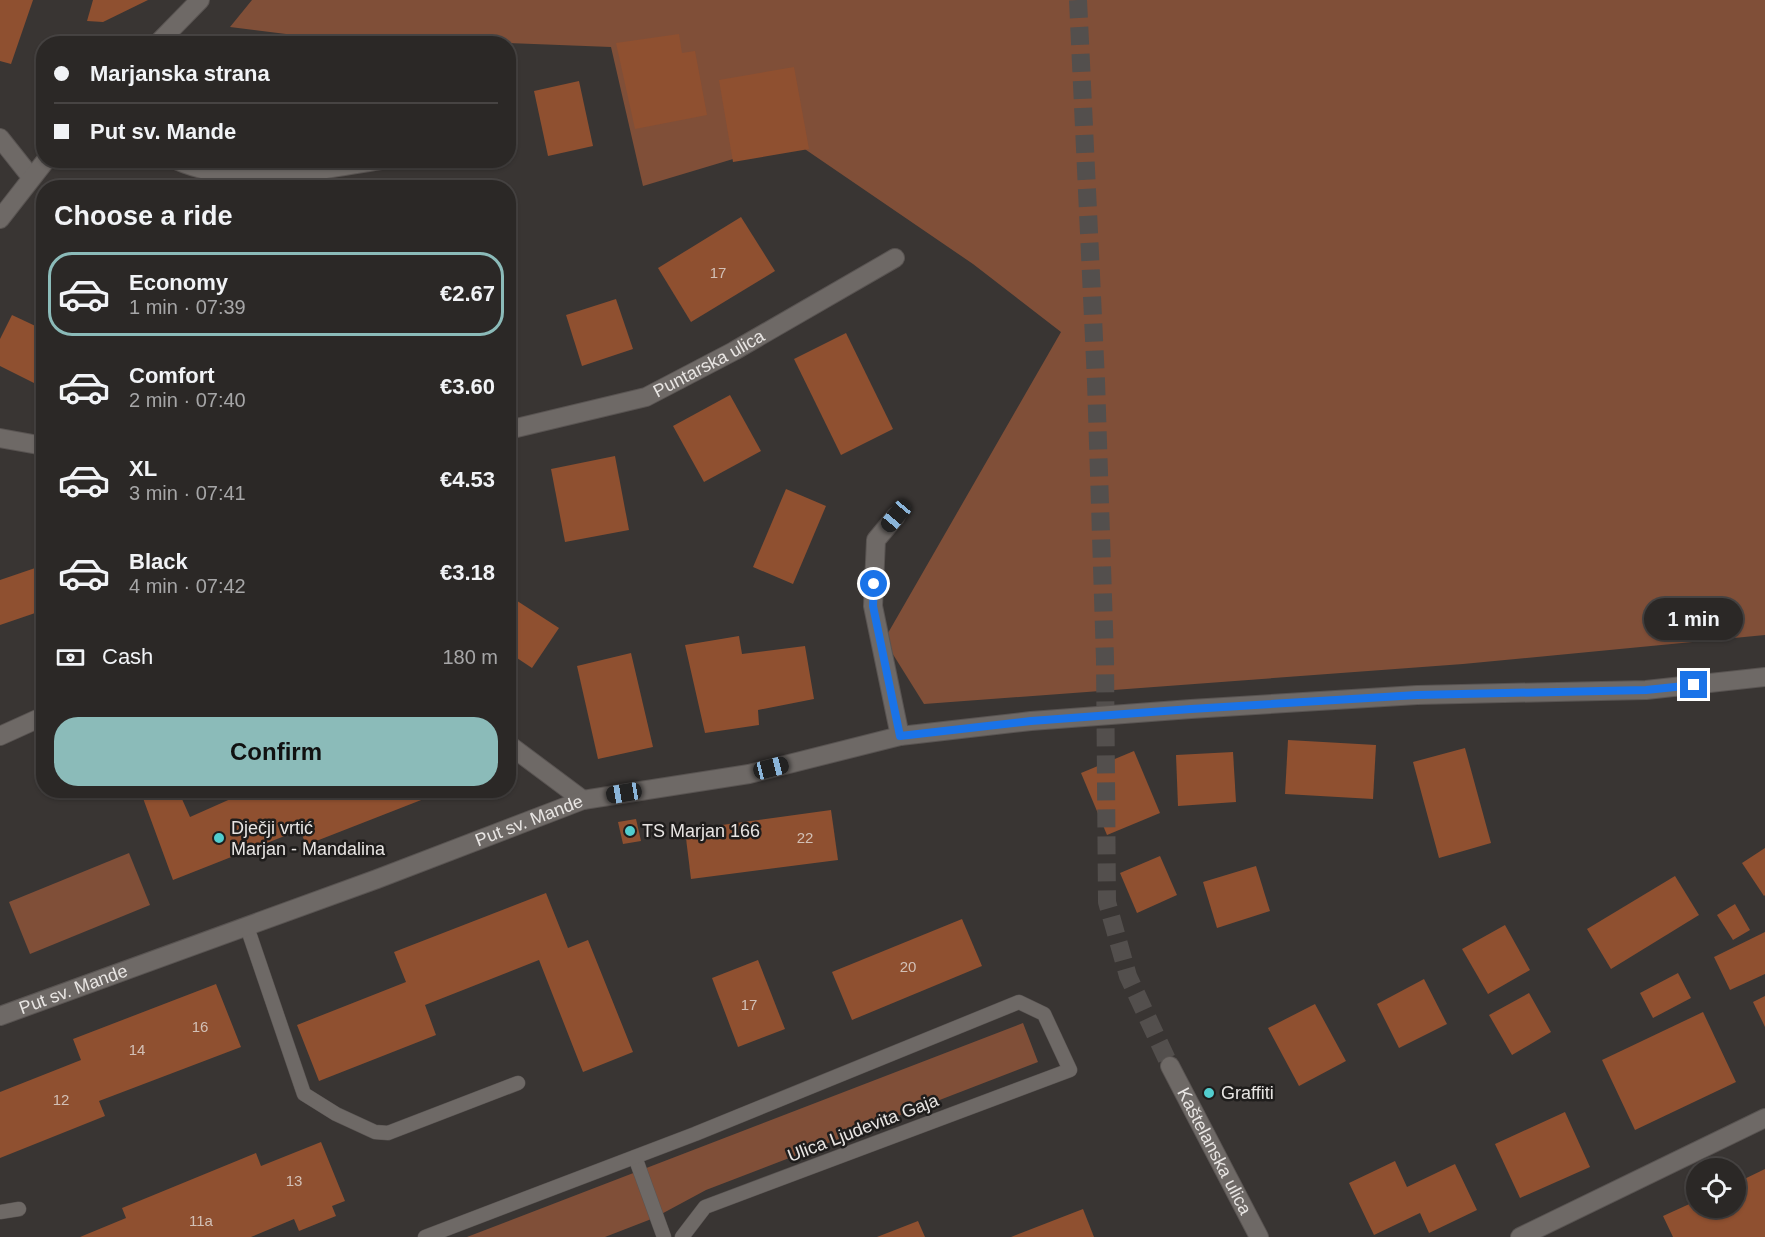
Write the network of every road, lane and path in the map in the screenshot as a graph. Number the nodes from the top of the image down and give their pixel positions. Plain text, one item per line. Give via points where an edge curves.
1 (200, 0) edge
2 (165, 36) edge
3 (0, 138) edge
4 (39, 168) edge
5 (202, 168) edge
6 (328, 168) edge
7 (31, 177) junction
8 (0, 219) edge
9 (895, 258) dead end
10 (516, 428) edge
11 (0, 438) edge
12 (36, 445) edge
13 (896, 516) dead end
14 (1765, 677) edge
15 (36, 720) edge
16 (0, 736) edge
17 (900, 736) junction
18 (516, 750) edge
19 (583, 800) junction
20 (247, 927) junction
21 (0, 1016) edge
22 (1170, 1065) tunnel mouth
23 (518, 1083) dead end
24 (1765, 1118) edge
25 (634, 1157) junction
26 (19, 1209) dead end
27 (0, 1212) edge
28 (425, 1237) edge
29 (664, 1237) edge
30 (682, 1237) edge
31 (1259, 1237) edge
32 (1520, 1237) edge

1 - 2 street
3 - 7 street
4 - 7 street
5 - 6 street via 268,177
7 - 8 street
9 - 10 street, Puntarska ulica via 646,398
11 - 12 street
13 - 17 street via 876,540 873,606
14 - 17 street, Put sv. Mande via 1646,690 1417,695 1191,709
15 - 16 street
17 - 19 street, Put sv. Mande via 749,774
18 - 19 street
19 - 20 street, Put sv. Mande
20 - 21 street, Put sv. Mande
20 - 23 lane via 304,1094 336,1114 375,1132 388,1133
22 - 31 street, Kaštelanska ulica
24 - 32 street
25 - 28 lane
25 - 29 lane
25 - 30 lane, Ulica Ljudevita Gaja via 1019,1002 1044,1014 1070,1070 705,1207
26 - 27 lane

